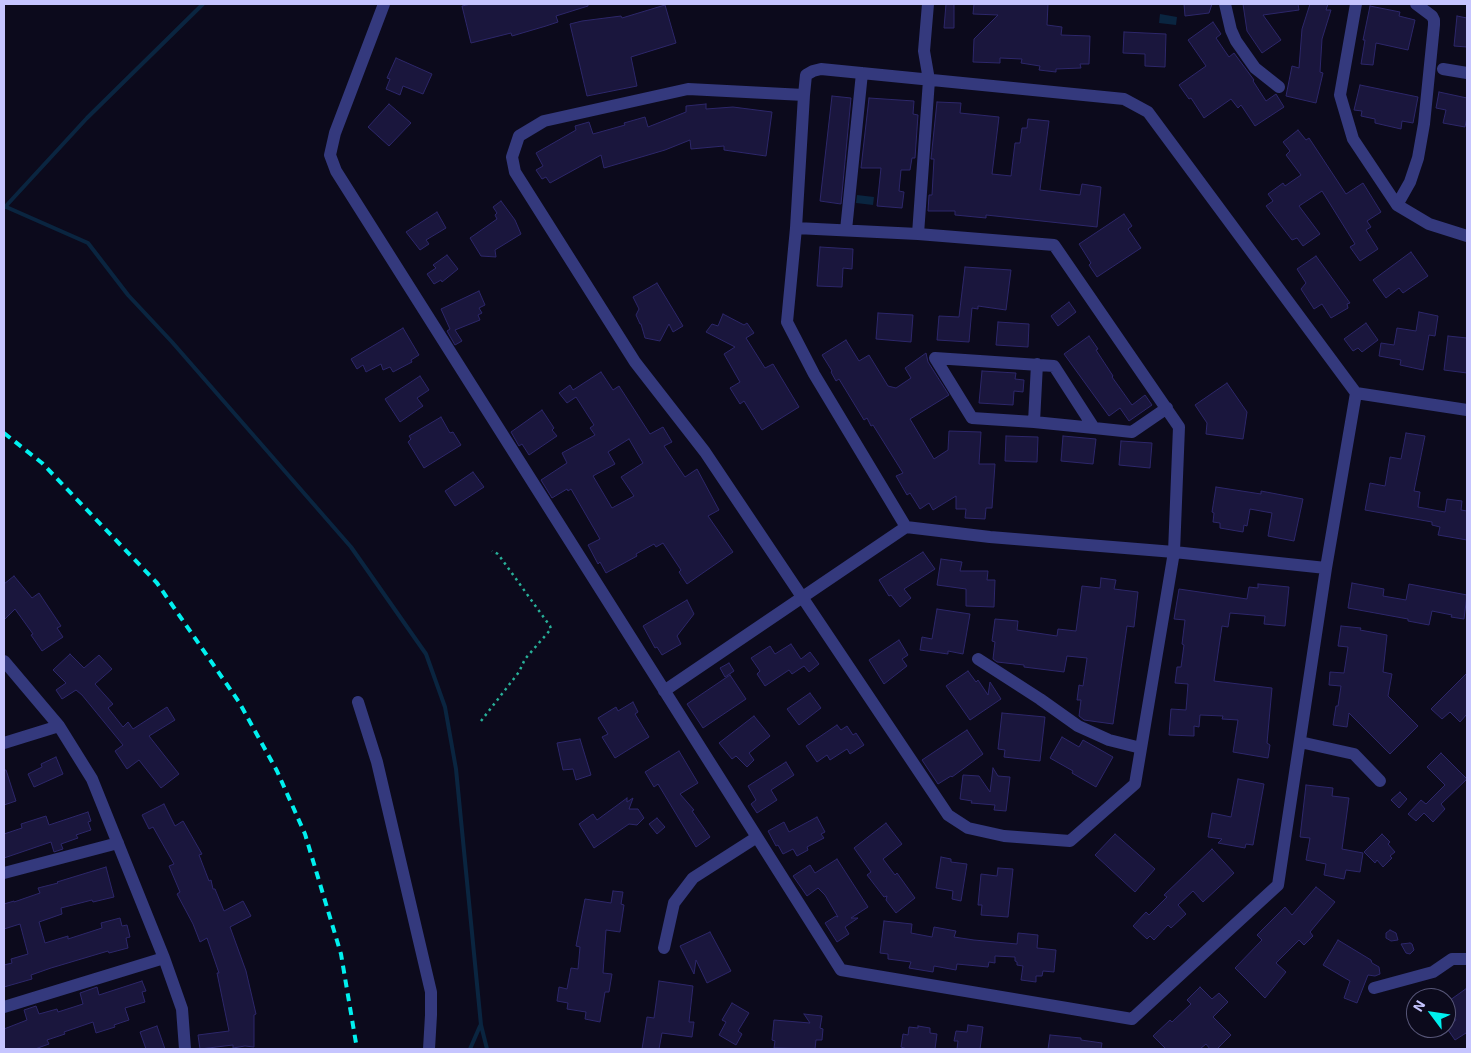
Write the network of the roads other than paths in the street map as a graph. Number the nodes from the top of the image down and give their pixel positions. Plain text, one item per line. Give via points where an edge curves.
1 (384, 4) edge
2 (928, 4) edge
3 (1226, 4) edge
4 (1356, 4) edge
5 (1416, 4) edge
6 (1443, 69) dead end
7 (862, 73) junction
8 (1467, 73) edge
9 (929, 80) junction
10 (1279, 87) dead end
11 (804, 95) junction
12 (1397, 205) junction
13 (796, 228) junction
14 (846, 230) junction
15 (918, 234) junction
16 (1467, 236) edge
17 (1037, 364) junction
18 (1356, 393) junction
19 (1167, 408) junction
20 (1467, 410) edge
21 (1034, 422) junction
22 (1094, 428) junction
23 (906, 527) junction
24 (1174, 552) junction
25 (1326, 568) junction
26 (803, 596) junction
27 (978, 660) dead end
28 (4, 661) edge
29 (664, 691) junction
30 (358, 702) dead end
31 (58, 726) junction
32 (1300, 742) junction
33 (4, 743) edge
34 (1141, 748) junction
35 (1380, 781) dead end
36 (757, 837) junction
37 (118, 843) junction
38 (4, 874) edge
39 (664, 948) dead end
40 (164, 958) junction
41 (1467, 959) edge
42 (1374, 988) dead end
43 (4, 1006) edge
44 (185, 1049) edge
45 (428, 1049) edge

1 - 29 street via 335,133 330,155 336,171
2 - 9 street via 924,51
3 - 10 street via 1236,41 1255,68
4 - 12 street via 1340,95 1353,139
5 - 12 street via 1434,20 1430,65 1418,158
6 - 8 street
7 - 9 street
7 - 11 street via 813,71 806,75
7 - 14 street
9 - 15 street
9 - 18 street via 1124,99 1148,112
11 - 13 street
11 - 26 street via 688,89 544,121 519,136 512,157 515,172 635,362 705,452
12 - 16 street via 1429,224
13 - 14 street
13 - 23 street via 787,322 814,374
14 - 15 street
15 - 19 street via 1054,245
17 - 21 street
17 - 21 street via 935,358 972,418
17 - 22 street via 1054,366
18 - 20 street
18 - 25 street
19 - 22 street via 1132,432
19 - 24 street via 1180,427
21 - 22 street
23 - 24 street
23 - 26 street
24 - 25 street
24 - 34 street
25 - 32 street
26 - 29 street
26 - 34 street via 948,815 968,828 1004,836 1070,841 1135,784
27 - 34 street via 1078,726 1109,740
28 - 31 street
29 - 36 street
30 - 45 street via 377,762 431,992
31 - 33 street
31 - 37 street via 92,779
32 - 35 street via 1354,754
32 - 36 street via 1278,885 1132,1019 841,970
36 - 39 street via 693,878 674,903
37 - 38 street
37 - 40 street
40 - 43 street
40 - 44 street via 182,1009
41 - 42 street via 1452,959 1432,972

